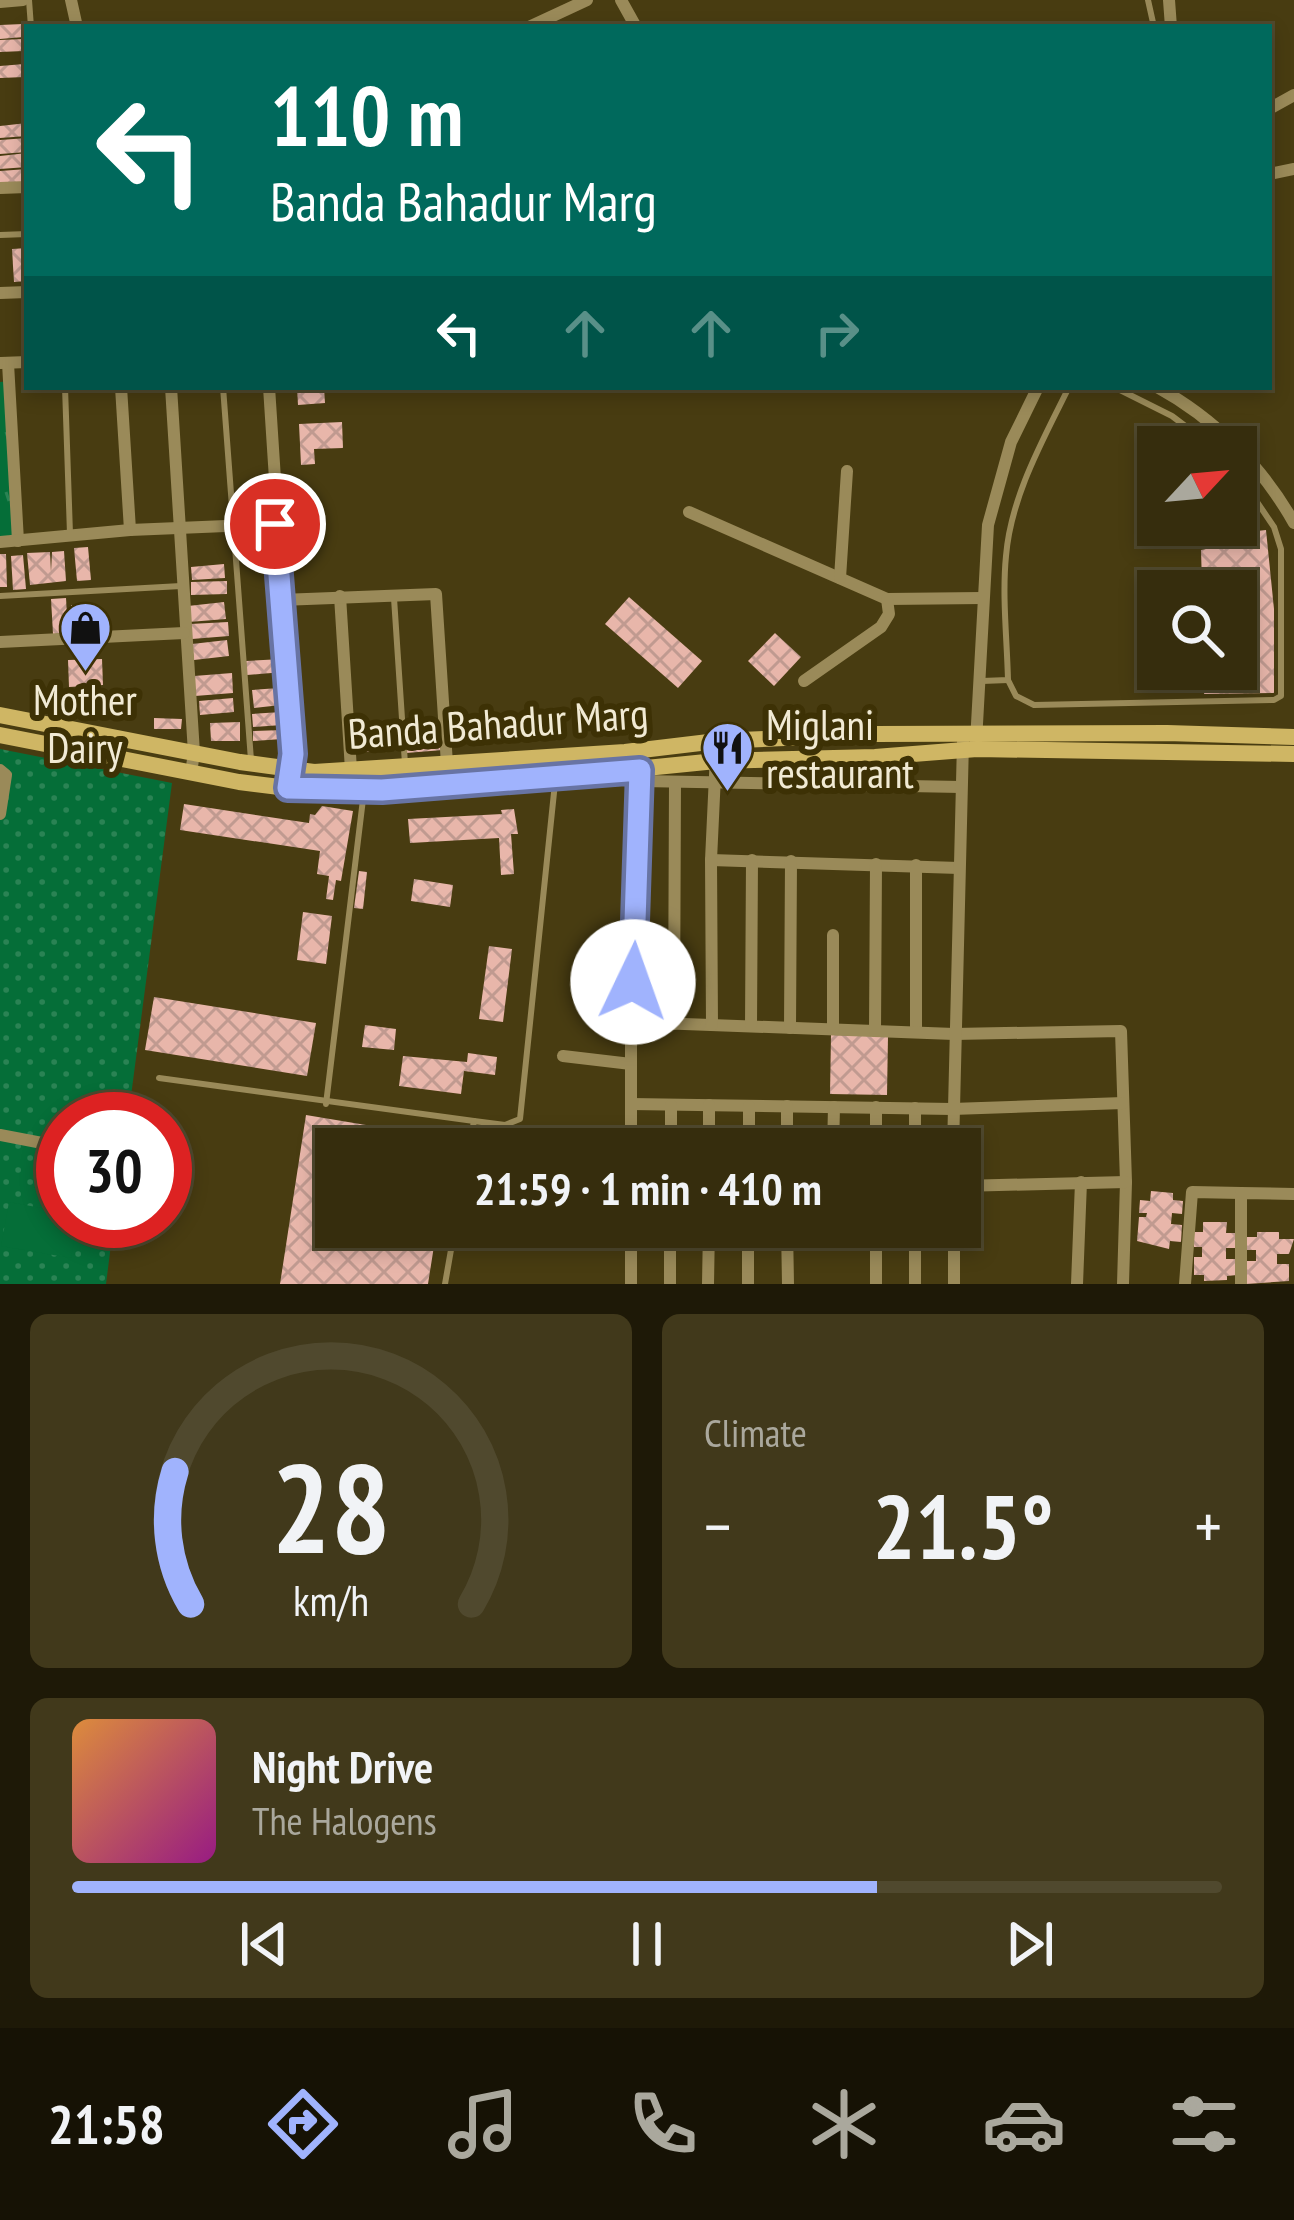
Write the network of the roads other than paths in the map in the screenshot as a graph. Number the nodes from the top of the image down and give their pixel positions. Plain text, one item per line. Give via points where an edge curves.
1 (26, 0) edge
2 (587, 0) edge
3 (0, 2) edge
4 (535, 24) edge
5 (4, 363) edge
6 (65, 390) edge
7 (122, 390) edge
8 (171, 390) edge
9 (223, 390) edge
10 (268, 390) edge
11 (1037, 390) edge
12 (1068, 390) edge
13 (1120, 390) edge
14 (1163, 390) edge
15 (1185, 426) edge
16 (847, 471) dead end
17 (1257, 502) edge
18 (689, 512) dead end
19 (1294, 523) edge
20 (275, 524) junction
21 (232, 526) junction
22 (130, 530) junction
23 (180, 530) junction
24 (70, 537) junction
25 (18, 541) junction
26 (0, 542) edge
27 (840, 578) junction
28 (181, 586) junction
29 (394, 594) junction
30 (0, 596) edge
31 (340, 596) junction
32 (982, 598) junction
33 (887, 599) junction
34 (281, 600) junction
35 (184, 633) junction
36 (0, 642) edge
37 (1008, 680) junction
38 (804, 681) dead end
39 (978, 681) junction
40 (0, 715) edge
41 (0, 735) edge
42 (1294, 737) edge
43 (717, 741) junction
44 (970, 742) junction
45 (194, 753) junction
46 (1294, 754) edge
47 (716, 761) junction
48 (251, 763) junction
49 (447, 764) junction
50 (405, 767) junction
51 (640, 767) junction
52 (0, 770) edge
53 (366, 770) junction
54 (191, 773) junction
55 (556, 777) junction
56 (290, 779) junction
57 (675, 782) junction
58 (712, 784) junction
59 (962, 788) junction
60 (373, 790) junction
61 (0, 814) edge
62 (711, 860) junction
63 (752, 860) junction
64 (791, 861) junction
65 (876, 864) junction
66 (916, 866) junction
67 (958, 868) junction
68 (833, 935) dead end
69 (631, 1022) junction
70 (674, 1024) junction
71 (712, 1025) junction
72 (751, 1027) junction
73 (790, 1028) junction
74 (833, 1029) junction
75 (875, 1031) junction
76 (916, 1032) junction
77 (954, 1034) junction
78 (563, 1056) dead end
79 (631, 1064) junction
80 (159, 1078) dead end
81 (1123, 1103) junction
82 (326, 1104) junction
83 (631, 1104) junction
84 (671, 1105) junction
85 (709, 1105) junction
86 (749, 1106) junction
87 (787, 1106) junction
88 (834, 1107) junction
89 (876, 1108) junction
90 (915, 1108) junction
91 (952, 1108) junction
92 (474, 1121) junction
93 (473, 1128) edge
94 (631, 1128) edge
95 (671, 1128) edge
96 (709, 1128) edge
97 (748, 1128) edge
98 (787, 1128) edge
99 (833, 1128) edge
100 (876, 1128) edge
101 (915, 1128) edge
102 (952, 1128) edge
103 (0, 1135) edge
104 (36, 1142) edge
105 (1081, 1182) junction
106 (1126, 1182) junction
107 (981, 1185) edge
108 (1241, 1193) junction
109 (1294, 1193) edge
110 (451, 1248) edge
111 (631, 1248) edge
112 (670, 1248) edge
113 (709, 1248) edge
114 (748, 1248) edge
115 (787, 1248) edge
116 (876, 1248) edge
117 (915, 1248) edge
118 (954, 1248) edge
119 (445, 1284) edge
120 (631, 1284) edge
121 (670, 1284) edge
122 (709, 1284) edge
123 (748, 1284) edge
124 (788, 1284) edge
125 (876, 1284) edge
126 (915, 1284) edge
127 (954, 1284) edge
128 (1077, 1284) edge
129 (1124, 1284) edge
130 (1185, 1284) edge
131 (1241, 1284) edge

1 - 3 street
2 - 4 street
5 - 25 street
6 - 24 lane
7 - 22 street
8 - 23 street
9 - 21 lane
10 - 20 street
11 - 32 street via 1011,442 988,525
12 - 37 lane via 1013,519
13 - 15 lane
14 - 19 street via 1232,441
16 - 27 street
17 - 37 lane via 1281,549 1281,696 1034,705
18 - 27 street
20 - 21 street
20 - 34 street
21 - 23 street
21 - 48 lane
22 - 23 street
22 - 24 street
23 - 28 street
24 - 25 street
25 - 26 street
27 - 33 street
28 - 30 lane
28 - 35 street
29 - 31 street
29 - 49 street via 439,598
29 - 50 lane
31 - 34 street
31 - 53 street
32 - 33 street
32 - 39 street
33 - 38 street via 881,627
34 - 56 street
35 - 36 street
35 - 45 street
37 - 39 lane
39 - 44 street
40 - 45 street, Banda Bahadur Marg
41 - 54 street, Banda Bahadur Marg
42 - 44 street, Banda Bahadur Marg
43 - 44 street, Banda Bahadur Marg
43 - 47 street
43 - 51 street, Banda Bahadur Marg
44 - 46 street, Banda Bahadur Marg
44 - 47 street, Banda Bahadur Marg
44 - 59 street
45 - 48 street, Banda Bahadur Marg
45 - 54 street
47 - 51 street, Banda Bahadur Marg
47 - 58 street
48 - 56 street, Banda Bahadur Marg
49 - 50 street, Banda Bahadur Marg
49 - 51 street, Banda Bahadur Marg
50 - 53 street, Banda Bahadur Marg
51 - 55 street, Banda Bahadur Marg
51 - 57 street
51 - 69 street
52 - 61 street
53 - 56 street, Banda Bahadur Marg
53 - 60 street
54 - 56 street, Banda Bahadur Marg
55 - 60 street, Banda Bahadur Marg
55 - 92 lane via 522,1114 514,1124
56 - 60 street, Banda Bahadur Marg
57 - 58 street
57 - 70 street
58 - 59 street
58 - 62 street
59 - 67 street
60 - 82 lane
62 - 63 street
62 - 71 street
63 - 64 street
63 - 72 street
64 - 65 street
64 - 73 street
65 - 66 street
65 - 75 street
66 - 67 street
66 - 76 street
67 - 77 street
68 - 74 street
69 - 70 street
69 - 79 street
70 - 71 street
71 - 72 street
72 - 73 street
73 - 74 street
74 - 75 street
75 - 76 street
76 - 77 street
77 - 81 street via 1121,1031
77 - 91 street
78 - 79 street
79 - 83 street
80 - 82 lane
81 - 91 street
81 - 106 street
82 - 92 lane
83 - 84 street
83 - 94 street
84 - 85 street
84 - 95 street
85 - 86 street
85 - 96 street
86 - 87 street
86 - 97 street
87 - 88 street
87 - 98 street
88 - 89 street
88 - 99 street
89 - 90 street
89 - 100 street
90 - 91 street
90 - 101 street
91 - 102 street
92 - 93 lane
103 - 104 street
105 - 106 street
105 - 107 street
105 - 128 street
106 - 129 street
108 - 109 street
108 - 130 street via 1192,1192
108 - 131 street
110 - 119 lane
111 - 120 street
112 - 121 street
113 - 122 street
114 - 123 street
115 - 124 street
116 - 125 street
117 - 126 street
118 - 127 street

